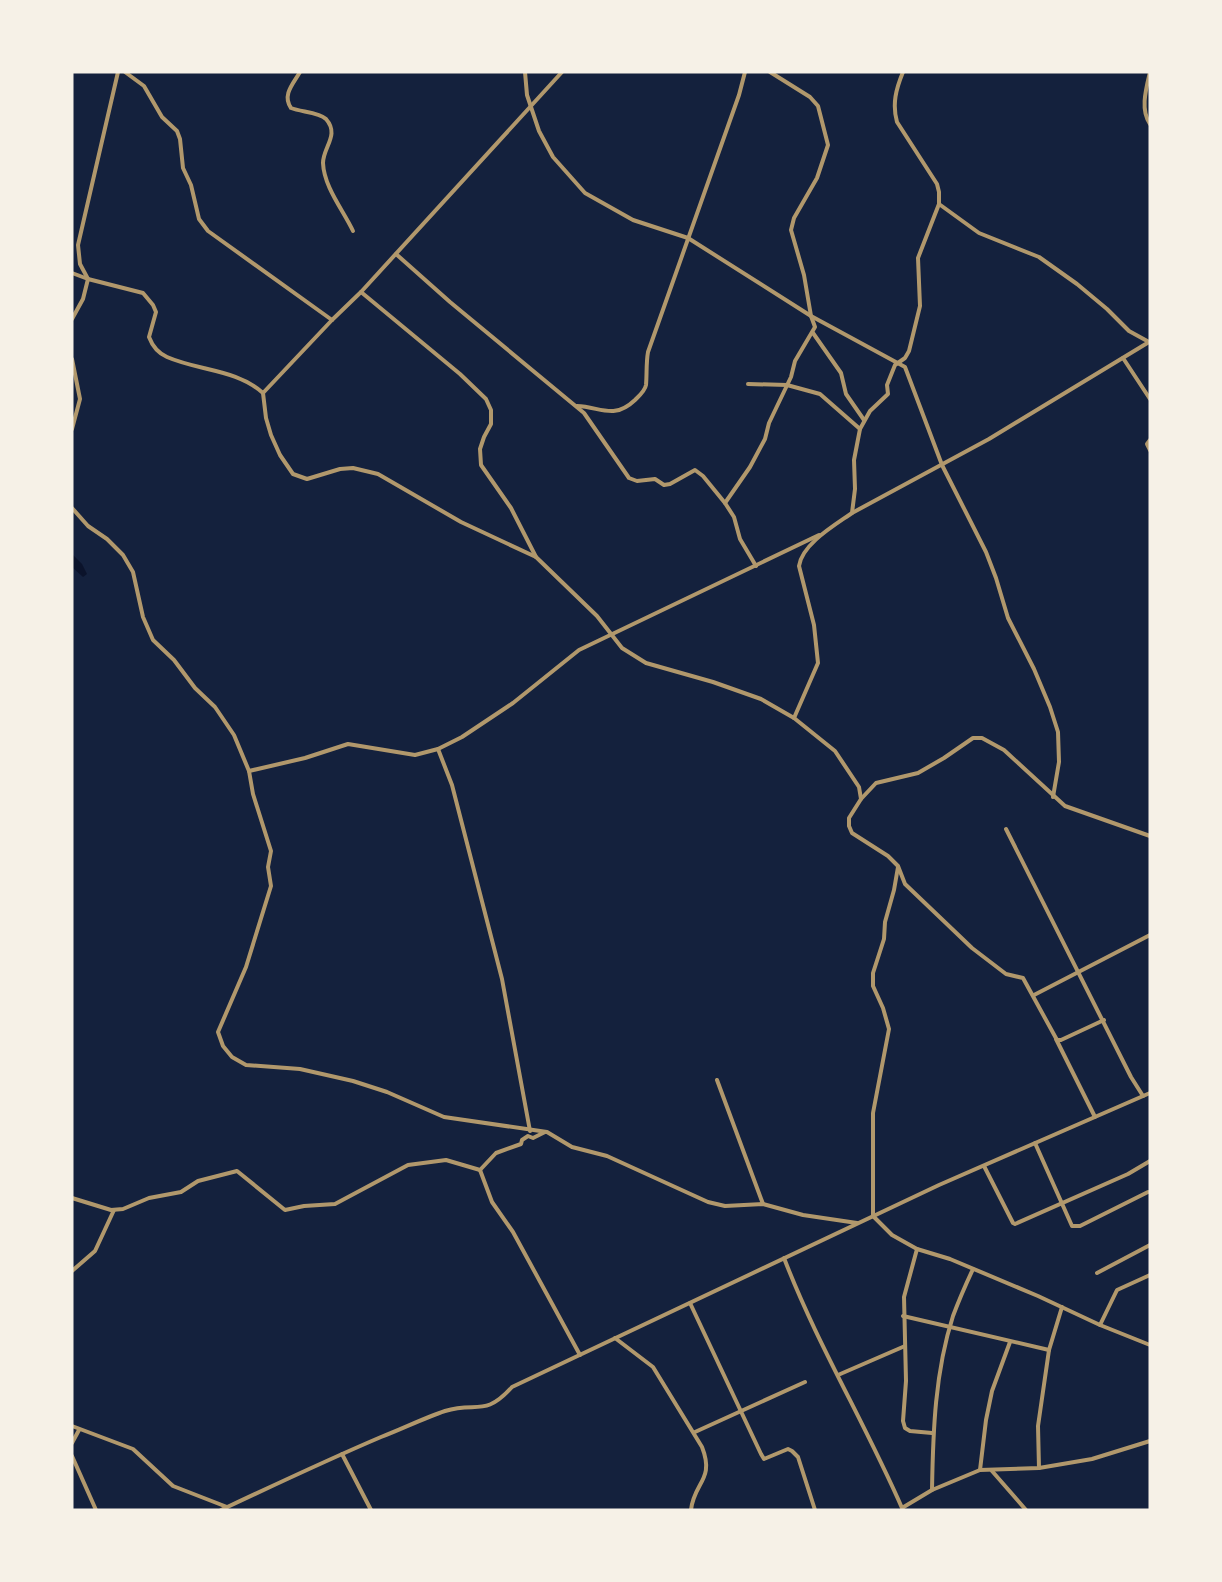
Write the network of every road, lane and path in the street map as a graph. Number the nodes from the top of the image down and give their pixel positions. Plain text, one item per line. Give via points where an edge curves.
1 (118, 72) edge
2 (125, 72) edge
3 (300, 72) edge
4 (525, 72) edge
5 (562, 72) edge
6 (745, 72) edge
7 (770, 72) edge
8 (903, 72) edge
9 (1150, 72) edge
10 (531, 106) junction
11 (1150, 124) edge
12 (939, 204) junction
13 (353, 231) dead end
14 (688, 238) junction
15 (396, 254) junction
16 (72, 273) edge
17 (88, 279) junction
18 (361, 292) junction
19 (811, 316) junction
20 (72, 319) edge
21 (332, 320) junction
22 (813, 333) junction
23 (1149, 342) edge
24 (1123, 358) junction
25 (72, 359) edge
26 (897, 364) junction
27 (748, 384) dead end
28 (787, 385) junction
29 (263, 393) junction
30 (1150, 399) edge
31 (577, 406) junction
32 (864, 420) junction
33 (72, 429) edge
34 (860, 429) junction
35 (1150, 440) edge
36 (1150, 450) edge
37 (942, 465) junction
38 (725, 503) junction
39 (72, 508) edge
40 (852, 513) junction
41 (825, 532) junction
42 (536, 557) junction
43 (756, 566) junction
44 (611, 635) junction
45 (794, 718) junction
46 (438, 749) junction
47 (249, 771) junction
48 (1053, 797) junction
49 (861, 799) junction
50 (1006, 829) dead end
51 (1150, 836) edge
52 (898, 866) junction
53 (1150, 935) edge
54 (1077, 972) junction
55 (1034, 995) junction
56 (1104, 1020) junction
57 (1054, 1036) junction
58 (717, 1080) dead end
59 (1150, 1093) edge
60 (1143, 1096) junction
61 (1095, 1117) junction
62 (531, 1131) junction
63 (547, 1132) junction
64 (1035, 1143) junction
65 (1150, 1161) edge
66 (984, 1166) junction
67 (480, 1170) junction
68 (1148, 1192) dead end
69 (72, 1198) edge
70 (1060, 1202) junction
71 (763, 1204) junction
72 (114, 1210) junction
73 (873, 1216) junction
74 (857, 1223) junction
75 (1150, 1245) edge
76 (917, 1249) junction
77 (784, 1258) junction
78 (973, 1269) junction
79 (72, 1271) edge
80 (1097, 1273) dead end
81 (1150, 1275) edge
82 (690, 1303) junction
83 (1062, 1307) junction
84 (903, 1316) junction
85 (1100, 1325) junction
86 (951, 1327) junction
87 (615, 1338) junction
88 (1010, 1342) junction
89 (1150, 1345) edge
90 (905, 1346) junction
91 (1048, 1350) junction
92 (580, 1355) junction
93 (838, 1375) junction
94 (805, 1382) dead end
95 (742, 1411) junction
96 (72, 1426) edge
97 (78, 1430) junction
98 (694, 1432) junction
99 (933, 1432) junction
100 (1150, 1441) edge
101 (72, 1443) edge
102 (342, 1454) junction
103 (72, 1455) edge
104 (1039, 1468) junction
105 (980, 1470) junction
106 (991, 1470) junction
107 (932, 1490) junction
108 (227, 1507) junction
109 (902, 1509) edge
110 (96, 1510) edge
111 (221, 1510) edge
112 (371, 1510) edge
113 (691, 1510) edge
114 (815, 1510) edge
115 (1026, 1510) edge

1 - 17 street via 78,245 80,264
2 - 21 street via 144,86 162,117 177,131 183,168 199,219 208,231
3 - 13 street via 287,94 287,102 291,108 320,115 332,131 323,159 324,170
4 - 10 street
5 - 10 street
6 - 14 street
7 - 19 street via 818,106 828,145 817,178 791,230
8 - 12 street via 896,89 897,122 937,183
9 - 11 street via 1143,109
10 - 14 street via 553,157 585,193 633,220
10 - 15 street
12 - 23 street via 979,233 1039,257 1129,331
12 - 26 street via 918,258 920,306 909,351
14 - 19 street
14 - 31 street via 648,352 643,391 617,411
15 - 18 street
15 - 31 street
16 - 17 street
17 - 20 street via 83,300
17 - 29 street via 143,293 156,312 149,337 156,350 166,357 243,380
18 - 21 street
18 - 42 street via 486,399 491,424 480,449 481,465 511,508
19 - 22 street
19 - 26 street
21 - 29 street
22 - 28 street via 795,361
22 - 32 street via 841,373 846,394
23 - 24 street
24 - 30 street
24 - 37 street
25 - 33 street via 80,399
26 - 32 street via 887,385 888,394
26 - 37 street via 905,367 909,375
27 - 28 street
28 - 34 street via 820,394
28 - 38 street via 765,440
29 - 42 street via 271,435 293,474 307,479 340,469 371,471 461,522
31 - 38 street via 629,478 656,479 664,485 695,470
32 - 34 street
34 - 40 street via 854,460
35 - 36 street
37 - 40 street
37 - 48 street via 986,552 1008,618 1053,716 1059,762
38 - 43 street
39 - 47 street via 123,555 133,572 142,617 153,640 215,707 234,735
40 - 41 street
41 - 43 street
41 - 45 street via 805,551 799,566 814,625 818,663
42 - 44 street via 597,616
43 - 44 street
44 - 45 street via 622,648 646,663 761,699
44 - 46 street via 579,650 513,703
45 - 49 street via 835,751 859,787
46 - 47 street via 415,755 348,744
46 - 62 street via 452,785 502,979
47 - 62 street via 271,851 271,886 246,967 218,1032 223,1046 246,1065 300,1069 387,1092 444,1117
48 - 49 street via 1004,750 982,738 973,738 918,773 876,783
48 - 51 street via 1065,806
49 - 52 street via 849,818 852,833
50 - 54 street
52 - 55 street via 916,897 1002,971 1023,978
52 - 73 street via 873,973 873,986 889,1029 873,1113
53 - 54 street
54 - 55 street
54 - 56 street
55 - 57 street
56 - 57 street via 1060,1040
56 - 60 street
57 - 61 street
58 - 71 street
59 - 60 street
60 - 61 street
61 - 64 street
62 - 63 street
63 - 67 street via 528,1136 521,1144 496,1153
63 - 71 street via 573,1147 607,1156 708,1202 725,1206
64 - 66 street
64 - 70 street
65 - 70 street
66 - 70 street via 1015,1224
66 - 73 street
67 - 72 street via 446,1160 408,1165 335,1204 285,1210 237,1171 198,1181 181,1192
67 - 92 street via 492,1202 513,1232
68 - 70 street via 1080,1226 1072,1226
69 - 72 street
71 - 74 street
72 - 79 street via 95,1251
73 - 74 street
73 - 76 street via 892,1235
74 - 77 street
75 - 80 street
76 - 78 street
76 - 84 street
77 - 82 street
77 - 93 street via 803,1308
78 - 83 street
78 - 86 street
81 - 85 street via 1117,1290
82 - 87 street
82 - 95 street
83 - 85 street
83 - 91 street
84 - 86 street
84 - 90 street
85 - 89 street
86 - 88 street
86 - 99 street via 940,1369
87 - 92 street
87 - 98 street via 653,1367
88 - 91 street
88 - 105 street via 990,1400
90 - 93 street
90 - 99 street via 905,1428
91 - 104 street via 1038,1426
92 - 102 street via 512,1387 492,1404 445,1411
93 - 109 street
94 - 95 street
95 - 98 street
95 - 114 street via 764,1459 788,1449 798,1457
96 - 97 street
97 - 101 street
97 - 108 street via 134,1449 172,1486
98 - 113 street via 707,1458 707,1468
99 - 107 street
100 - 104 street via 1092,1459
102 - 108 street
102 - 112 street
103 - 110 street
104 - 106 street
105 - 106 street
105 - 107 street
106 - 115 street
107 - 109 street
108 - 111 street

